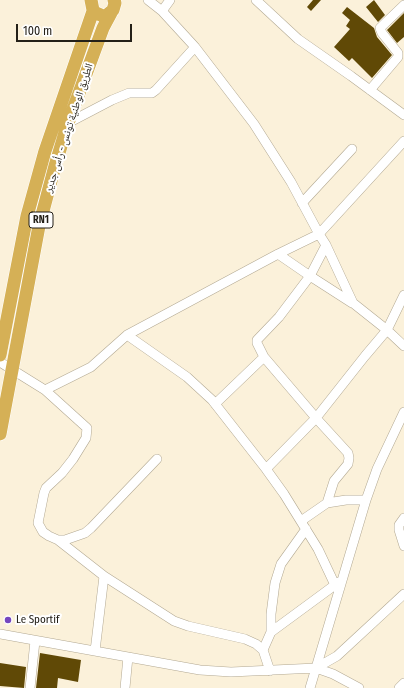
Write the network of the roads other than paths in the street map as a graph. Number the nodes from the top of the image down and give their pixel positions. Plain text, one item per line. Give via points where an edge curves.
1 (83, 0) edge
2 (114, 0) edge
3 (148, 0) edge
4 (170, 0) edge
5 (256, 0) edge
6 (404, 5) edge
7 (92, 7) edge
8 (162, 11) junction
9 (111, 13) junction
10 (195, 47) junction
11 (370, 90) junction
12 (404, 115) edge
13 (68, 123) junction
14 (404, 141) edge
15 (352, 149) dead end
16 (302, 203) junction
17 (319, 234) junction
18 (326, 245) junction
19 (278, 254) junction
20 (310, 276) junction
21 (404, 295) edge
22 (353, 303) junction
23 (387, 330) junction
24 (127, 335) junction
25 (404, 346) edge
26 (0, 355) edge
27 (264, 357) junction
28 (0, 362) edge
29 (12, 368) junction
30 (45, 390) junction
31 (215, 404) junction
32 (404, 412) edge
33 (316, 418) junction
34 (0, 434) edge
35 (157, 459) dead end
36 (266, 469) junction
37 (366, 500) junction
38 (328, 503) junction
39 (404, 518) edge
40 (304, 525) junction
41 (58, 540) junction
42 (404, 546) edge
43 (104, 576) junction
44 (338, 583) junction
45 (404, 594) edge
46 (271, 632) junction
47 (0, 634) edge
48 (35, 641) junction
49 (263, 650) junction
50 (95, 651) junction
51 (128, 657) junction
52 (316, 668) junction
53 (270, 671) junction
54 (404, 683) edge
55 (30, 688) edge
56 (125, 688) edge
57 (310, 688) edge
58 (359, 688) edge
59 (399, 688) edge

1 - 7 street
2 - 9 highway, RN1
3 - 8 street
4 - 8 street
5 - 11 street via 298,39
6 - 11 street via 380,28 398,53 398,57
7 - 9 highway via 99,15
7 - 26 highway, الطريق الوطنية تونس - رأس جدير / RN1 via 45,151 27,216
8 - 10 street
9 - 13 highway, الطريق الوطنية تونس - رأس جدير / RN1
10 - 13 street via 156,90 129,93
10 - 16 street via 254,124
11 - 12 street
13 - 29 highway, الطريق الوطنية تونس - رأس جدير / RN1 via 54,166 40,226
14 - 17 street
15 - 16 street
16 - 17 street
17 - 18 street
17 - 19 street
18 - 20 street
18 - 22 street
19 - 20 street
19 - 24 street
20 - 22 street
20 - 27 street via 279,318 257,340
21 - 23 street
22 - 23 street
23 - 25 street
23 - 33 street
24 - 30 street via 91,367
24 - 31 street via 187,377
27 - 31 street
27 - 33 street
28 - 29 street
29 - 30 street
29 - 34 highway, الطريق الوطنية تونس - رأس جدير / RN1
30 - 41 street via 84,425 87,431 86,438 73,459 44,493 38,523 43,532
31 - 36 street
32 - 37 street via 377,469
33 - 36 street
33 - 38 street via 348,453 349,458 348,464 332,486
35 - 41 street via 91,528 79,536
36 - 40 street
37 - 38 street
37 - 44 street
38 - 40 street
39 - 42 street via 399,525
40 - 44 street
40 - 46 street via 281,564 275,583
41 - 43 street
43 - 49 street via 174,620 188,626 245,639
43 - 50 street
44 - 46 street
44 - 52 street
45 - 52 street via 337,656
46 - 49 street
47 - 48 street
48 - 50 street
48 - 55 street
49 - 53 street
50 - 51 street
51 - 53 street via 200,670
51 - 56 street
52 - 53 street
52 - 57 street
52 - 58 street
54 - 59 street

